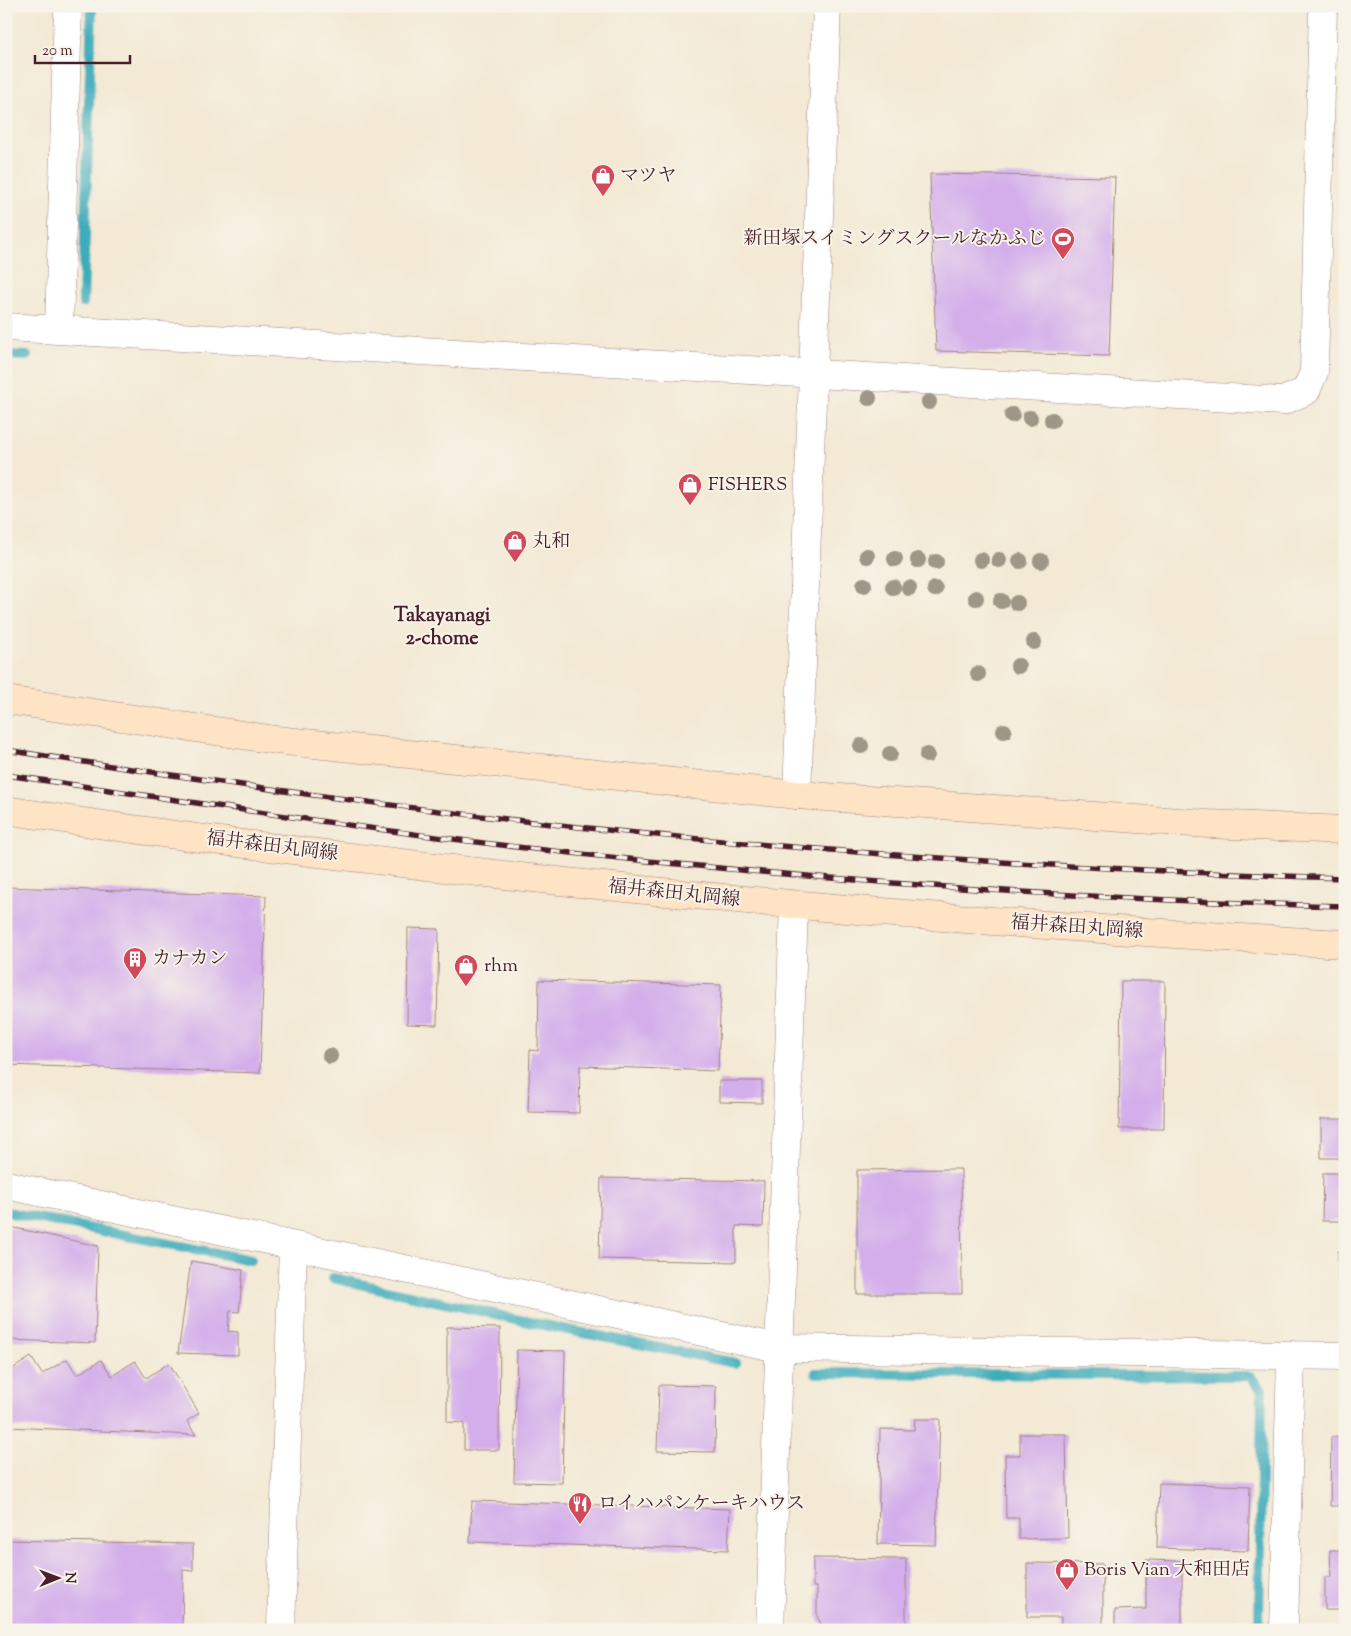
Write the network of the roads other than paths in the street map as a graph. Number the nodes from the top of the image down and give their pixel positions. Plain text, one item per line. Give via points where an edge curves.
1 (68, 6) edge
2 (827, 6) edge
3 (1323, 6) edge
4 (6, 327) edge
5 (59, 330) junction
6 (814, 374) junction
7 (6, 700) edge
8 (797, 795) junction
9 (6, 810) edge
10 (1345, 830) edge
11 (794, 905) junction
12 (1345, 944) edge
13 (6, 1185) edge
14 (293, 1246) junction
15 (778, 1348) junction
16 (1290, 1355) junction
17 (1345, 1356) edge
18 (281, 1630) edge
19 (770, 1630) edge
20 (1284, 1630) edge

1 - 5 street
2 - 6 street
3 - 6 street via 1314,372 1306,391 1283,401
4 - 5 street
5 - 6 street
6 - 8 street
7 - 8 main road via 276,740
8 - 10 main road via 1208,824
9 - 11 main road, 福井森田丸岡線 via 272,848
11 - 12 main road, 福井森田丸岡線 via 1159,934
11 - 15 street
13 - 14 street
14 - 15 street
14 - 18 street
15 - 16 street
15 - 19 street
16 - 17 street
16 - 20 street

